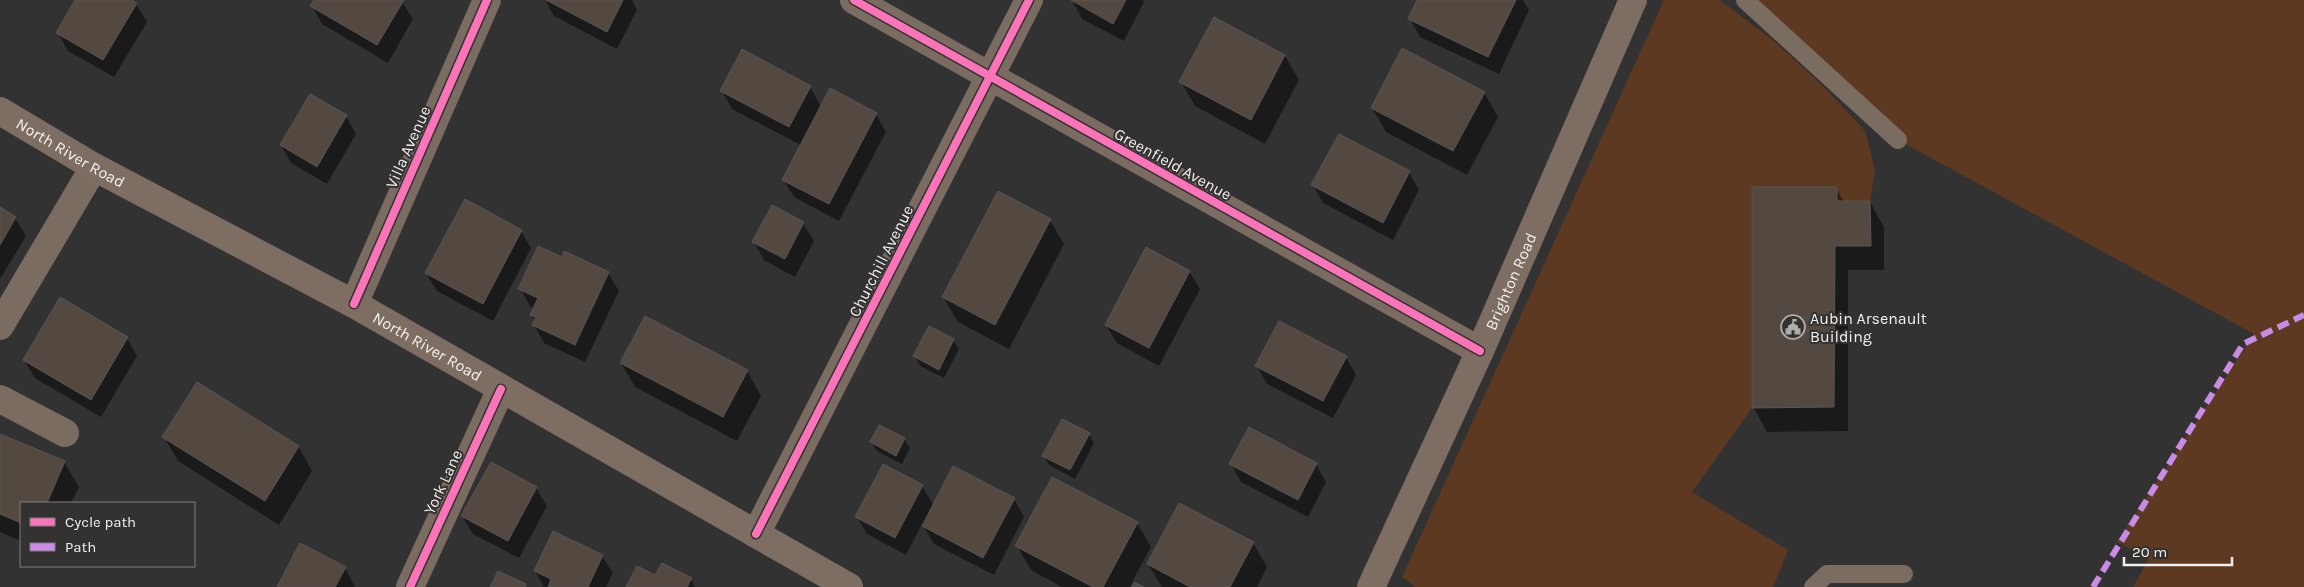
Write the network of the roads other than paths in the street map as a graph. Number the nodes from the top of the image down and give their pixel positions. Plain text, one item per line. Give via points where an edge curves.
1 (486, 0) edge
2 (854, 0) edge
3 (1029, 0) edge
4 (1633, 0) edge
5 (1746, 0) edge
6 (991, 78) junction
7 (0, 111) edge
8 (1898, 140) dead end
9 (94, 167) junction
10 (354, 304) junction
11 (0, 326) edge
12 (1480, 351) junction
13 (501, 389) junction
14 (0, 399) edge
15 (65, 433) dead end
16 (756, 534) junction
17 (1904, 574) dead end
18 (410, 587) edge
19 (849, 587) edge
20 (1370, 587) edge
21 (1813, 587) edge

1 - 10 street, Villa Avenue
2 - 6 street, Greenfield Avenue
3 - 6 street, Churchill Avenue
4 - 12 main road, Brighton Road
5 - 8 lane
6 - 12 street, Greenfield Avenue
6 - 16 street, Churchill Avenue
7 - 9 main road, North River Road
9 - 10 main road, North River Road
9 - 11 street
10 - 13 main road, North River Road
12 - 20 main road, Brighton Road
13 - 16 main road, North River Road
13 - 18 street, York Lane
14 - 15 street
16 - 19 main road, North River Road
17 - 21 lane via 1827,574

